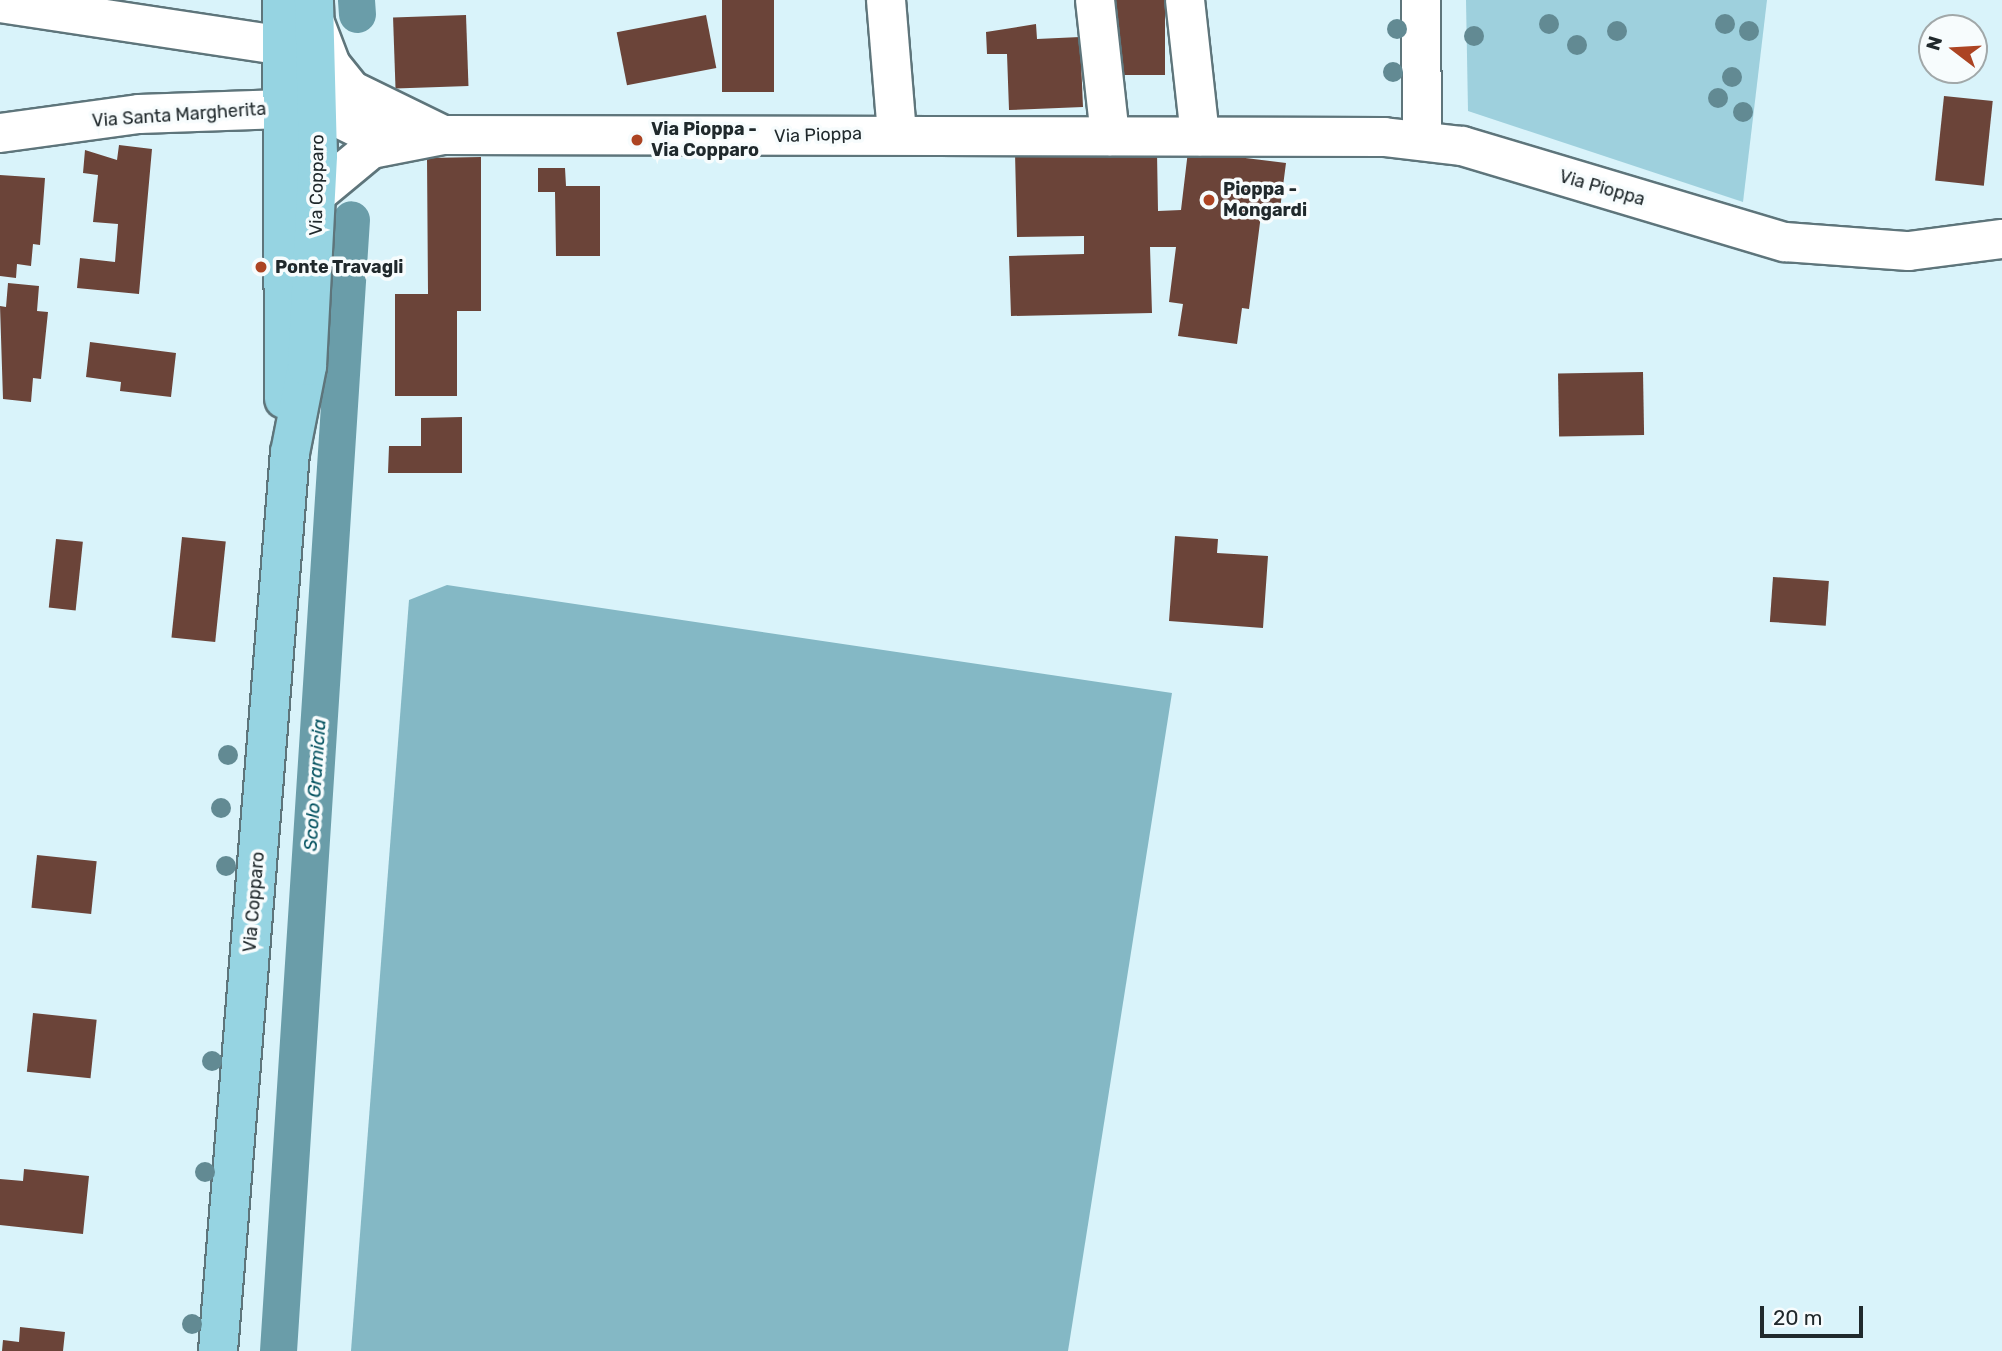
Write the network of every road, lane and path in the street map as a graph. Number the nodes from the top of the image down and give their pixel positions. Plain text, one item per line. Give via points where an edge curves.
1 (282, 0) edge
2 (886, 0) edge
3 (1095, 0) edge
4 (1185, 0) edge
5 (1421, 0) edge
6 (0, 3) edge
7 (314, 12) edge
8 (283, 46) junction
9 (351, 90) junction
10 (300, 109) junction
11 (0, 133) edge
12 (897, 134) junction
13 (443, 135) junction
14 (1110, 136) junction
15 (1200, 136) junction
16 (1422, 140) junction
17 (389, 143) junction
18 (318, 193) junction
19 (2002, 239) edge
20 (290, 453) junction
21 (218, 1351) edge

1 - 8 main road, Via Copparo
2 - 12 street
3 - 14 street
4 - 15 street
5 - 16 street
6 - 8 street
7 - 9 street, Via Pioppa via 331,65
7 - 10 main road, Via Copparo
8 - 10 main road, Via Copparo
9 - 10 street via 332,93
9 - 13 street, Via Pioppa
10 - 11 street, Via Santa Margherita via 139,114
10 - 17 street
10 - 18 main road, Via Copparo
10 - 20 main road, Via Copparo via 281,368
12 - 13 street, Via Pioppa via 682,140
12 - 14 street, Via Pioppa
13 - 17 street, Via Pioppa
14 - 15 street, Via Pioppa
15 - 16 street, Via Pioppa
16 - 19 street, Via Pioppa via 1462,146 1785,242 1909,251
17 - 18 street, Via Pioppa via 352,159
18 - 20 main road, Via Copparo via 307,366
20 - 21 main road, Via Copparo

